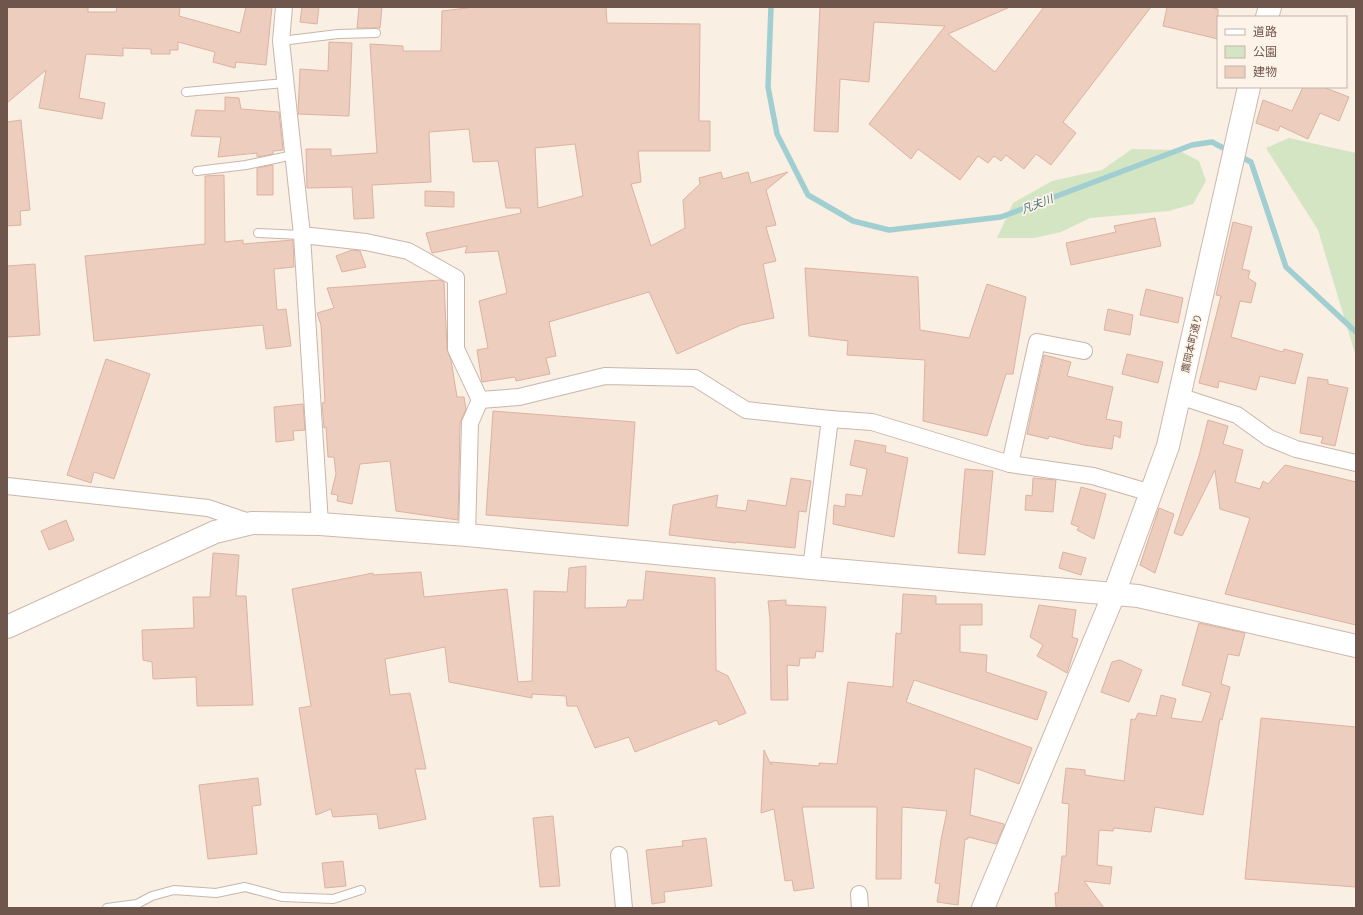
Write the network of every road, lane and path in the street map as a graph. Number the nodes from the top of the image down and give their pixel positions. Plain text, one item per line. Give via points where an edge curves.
1 (284, 7) edge
2 (376, 33) dead end
3 (281, 41) junction
4 (286, 83) junction
5 (1250, 88) edge
6 (186, 92) dead end
7 (293, 155) junction
8 (197, 171) dead end
9 (258, 233) dead end
10 (302, 235) junction
11 (1084, 351) dead end
12 (1179, 396) junction
13 (480, 400) junction
14 (830, 419) junction
15 (1356, 463) edge
16 (1010, 464) junction
17 (7, 486) edge
18 (1151, 493) junction
19 (252, 523) junction
20 (320, 524) junction
21 (467, 535) junction
22 (811, 568) junction
23 (1114, 594) junction
24 (7, 627) edge
25 (1356, 646) edge
26 (619, 855) dead end
27 (362, 890) dead end
28 (107, 908) edge
29 (624, 908) edge
30 (983, 908) edge

1 - 3 street
2 - 3 lane via 338,34
3 - 4 street
4 - 6 lane
4 - 7 street
5 - 12 street, 鷹岡本町通り
7 - 8 lane via 246,165
7 - 10 street
9 - 10 lane
10 - 13 street via 366,242 408,251 456,278 456,349
10 - 20 street
11 - 16 street via 1037,342
12 - 15 street via 1237,416 1269,438 1296,449
12 - 18 street, 鷹岡本町通り via 1168,446
13 - 14 street via 519,397 605,376 695,378 746,410
13 - 21 street via 470,423
14 - 16 street via 872,422
14 - 22 street
16 - 18 street via 1093,476
17 - 19 street via 208,508
18 - 23 street, 鷹岡本町通り
19 - 20 street
19 - 24 street via 215,532
20 - 21 street
21 - 22 street
22 - 23 street
23 - 25 street via 1138,596
23 - 30 street, 鷹岡本町通り
26 - 29 street
27 - 28 lane via 333,899 282,897 246,887 216,893 174,890 152,896 137,904

